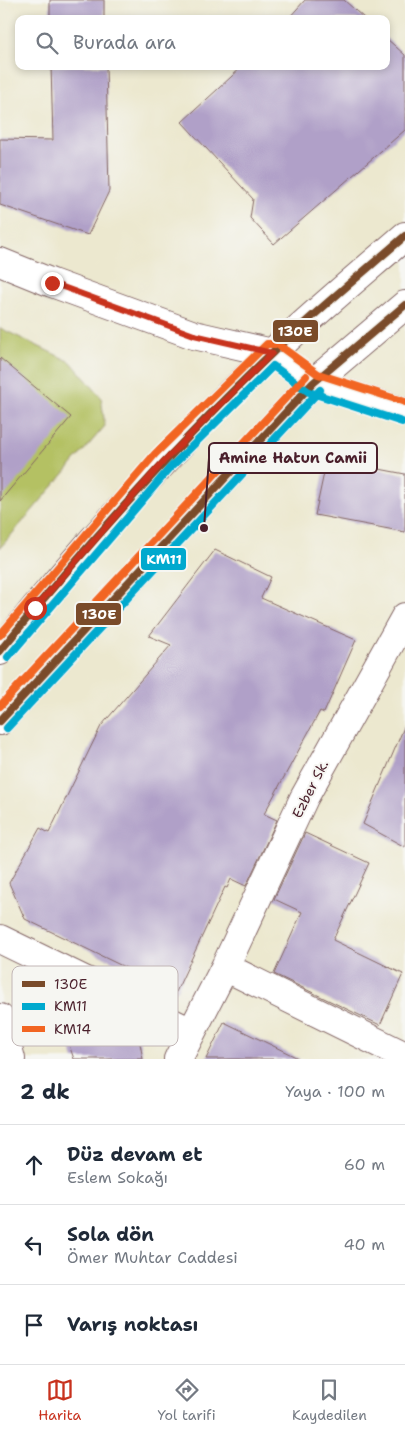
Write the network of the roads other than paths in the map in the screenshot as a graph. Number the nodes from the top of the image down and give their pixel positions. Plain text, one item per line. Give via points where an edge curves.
1 (405, 236) edge
2 (0, 262) edge
3 (405, 305) edge
4 (272, 353) junction
5 (313, 383) junction
6 (378, 402) junction
7 (405, 405) edge
8 (405, 412) edge
9 (405, 617) edge
10 (0, 651) edge
11 (0, 721) edge
12 (0, 939) edge
13 (55, 966) edge
14 (225, 967) junction
15 (0, 1018) edge
16 (178, 1026) edge
17 (191, 1032) junction
18 (404, 1052) edge
19 (11, 1059) edge
20 (178, 1059) edge

1 - 4 street
2 - 4 street via 194,335
3 - 5 street
4 - 5 street
4 - 10 street via 164,461
5 - 6 street
5 - 11 street
6 - 7 street
6 - 8 street
9 - 14 street, Ezber Sk. via 304,798
12 - 13 street
14 - 17 street, Ezber Sk.
14 - 18 street
15 - 19 street
16 - 17 street
17 - 20 street, Ezber Sk.

